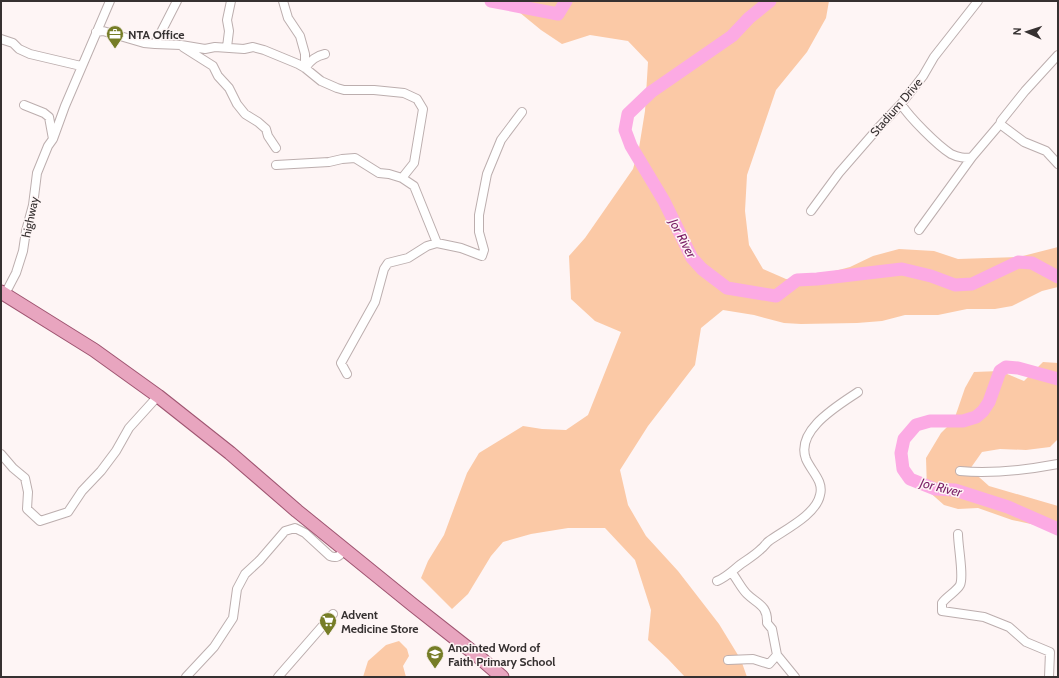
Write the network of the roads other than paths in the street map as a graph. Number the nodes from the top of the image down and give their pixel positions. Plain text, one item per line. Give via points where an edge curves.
1 (110, 1) edge
2 (177, 1) edge
3 (231, 1) edge
4 (283, 1) edge
5 (978, 1) edge
6 (96, 32) junction
7 (1, 39) edge
8 (155, 44) junction
9 (181, 45) junction
10 (227, 48) junction
11 (326, 54) dead end
12 (1058, 55) edge
13 (81, 66) junction
14 (305, 68) junction
15 (901, 104) junction
16 (24, 105) dead end
17 (522, 112) dead end
18 (1000, 124) junction
19 (53, 139) junction
20 (276, 148) dead end
21 (972, 157) junction
22 (1058, 164) edge
23 (276, 165) dead end
24 (402, 178) junction
25 (811, 211) dead end
26 (919, 230) dead end
27 (437, 243) junction
28 (3, 293) edge
29 (346, 374) dead end
30 (858, 392) dead end
31 (158, 396) junction
32 (1, 454) edge
33 (1058, 464) edge
34 (960, 471) dead end
35 (958, 534) dead end
36 (345, 550) junction
37 (732, 572) junction
38 (717, 581) dead end
39 (333, 614) dead end
40 (777, 655) junction
41 (728, 660) dead end
42 (186, 677) edge
43 (278, 677) edge
44 (502, 677) edge
45 (795, 677) edge
46 (1049, 677) edge

1 - 6 street, highway
2 - 8 street
3 - 10 street via 227,20
4 - 14 street via 288,18 300,36 305,54
5 - 15 street, Stadium Drive
6 - 8 street via 103,31
6 - 13 street, highway
7 - 13 street via 30,54
8 - 9 street
9 - 10 street via 205,49
9 - 20 street via 213,66 237,104 245,114 266,129
10 - 14 street via 253,47 286,58
11 - 14 street via 317,56
12 - 18 street via 1025,91
13 - 19 street, highway
14 - 24 street via 320,81 344,90 404,93 417,99 423,110 414,163
15 - 21 street via 908,115 952,155
15 - 25 street, Stadium Drive via 839,173
16 - 19 street via 49,117
17 - 27 street via 501,140 487,174 479,214 479,232 484,250 482,256
18 - 21 street
18 - 22 street via 1024,142 1046,151
19 - 28 street, highway via 37,172 33,205 16,273
21 - 26 street
23 - 24 street via 355,158 379,173
24 - 27 street via 414,186
27 - 29 street via 408,258 388,263 375,302 341,363
28 - 31 main road via 94,350
30 - 37 street via 827,413 812,430 805,445 806,459 820,483 819,500 797,523 768,541
31 - 32 street via 129,428 116,451 68,512 40,521 27,509 28,492 25,478
31 - 36 main road
33 - 34 street via 996,472
35 - 46 street via 960,586 946,597 942,603 942,611 984,617 1009,627 1026,642 1050,652
36 - 42 street via 335,558 295,528 285,531 245,574 236,589 233,618 214,647
36 - 44 main road
37 - 38 street
37 - 40 street via 747,594 758,602 767,615 767,624 772,629
39 - 43 street
40 - 41 street via 769,664 753,659
40 - 45 street

